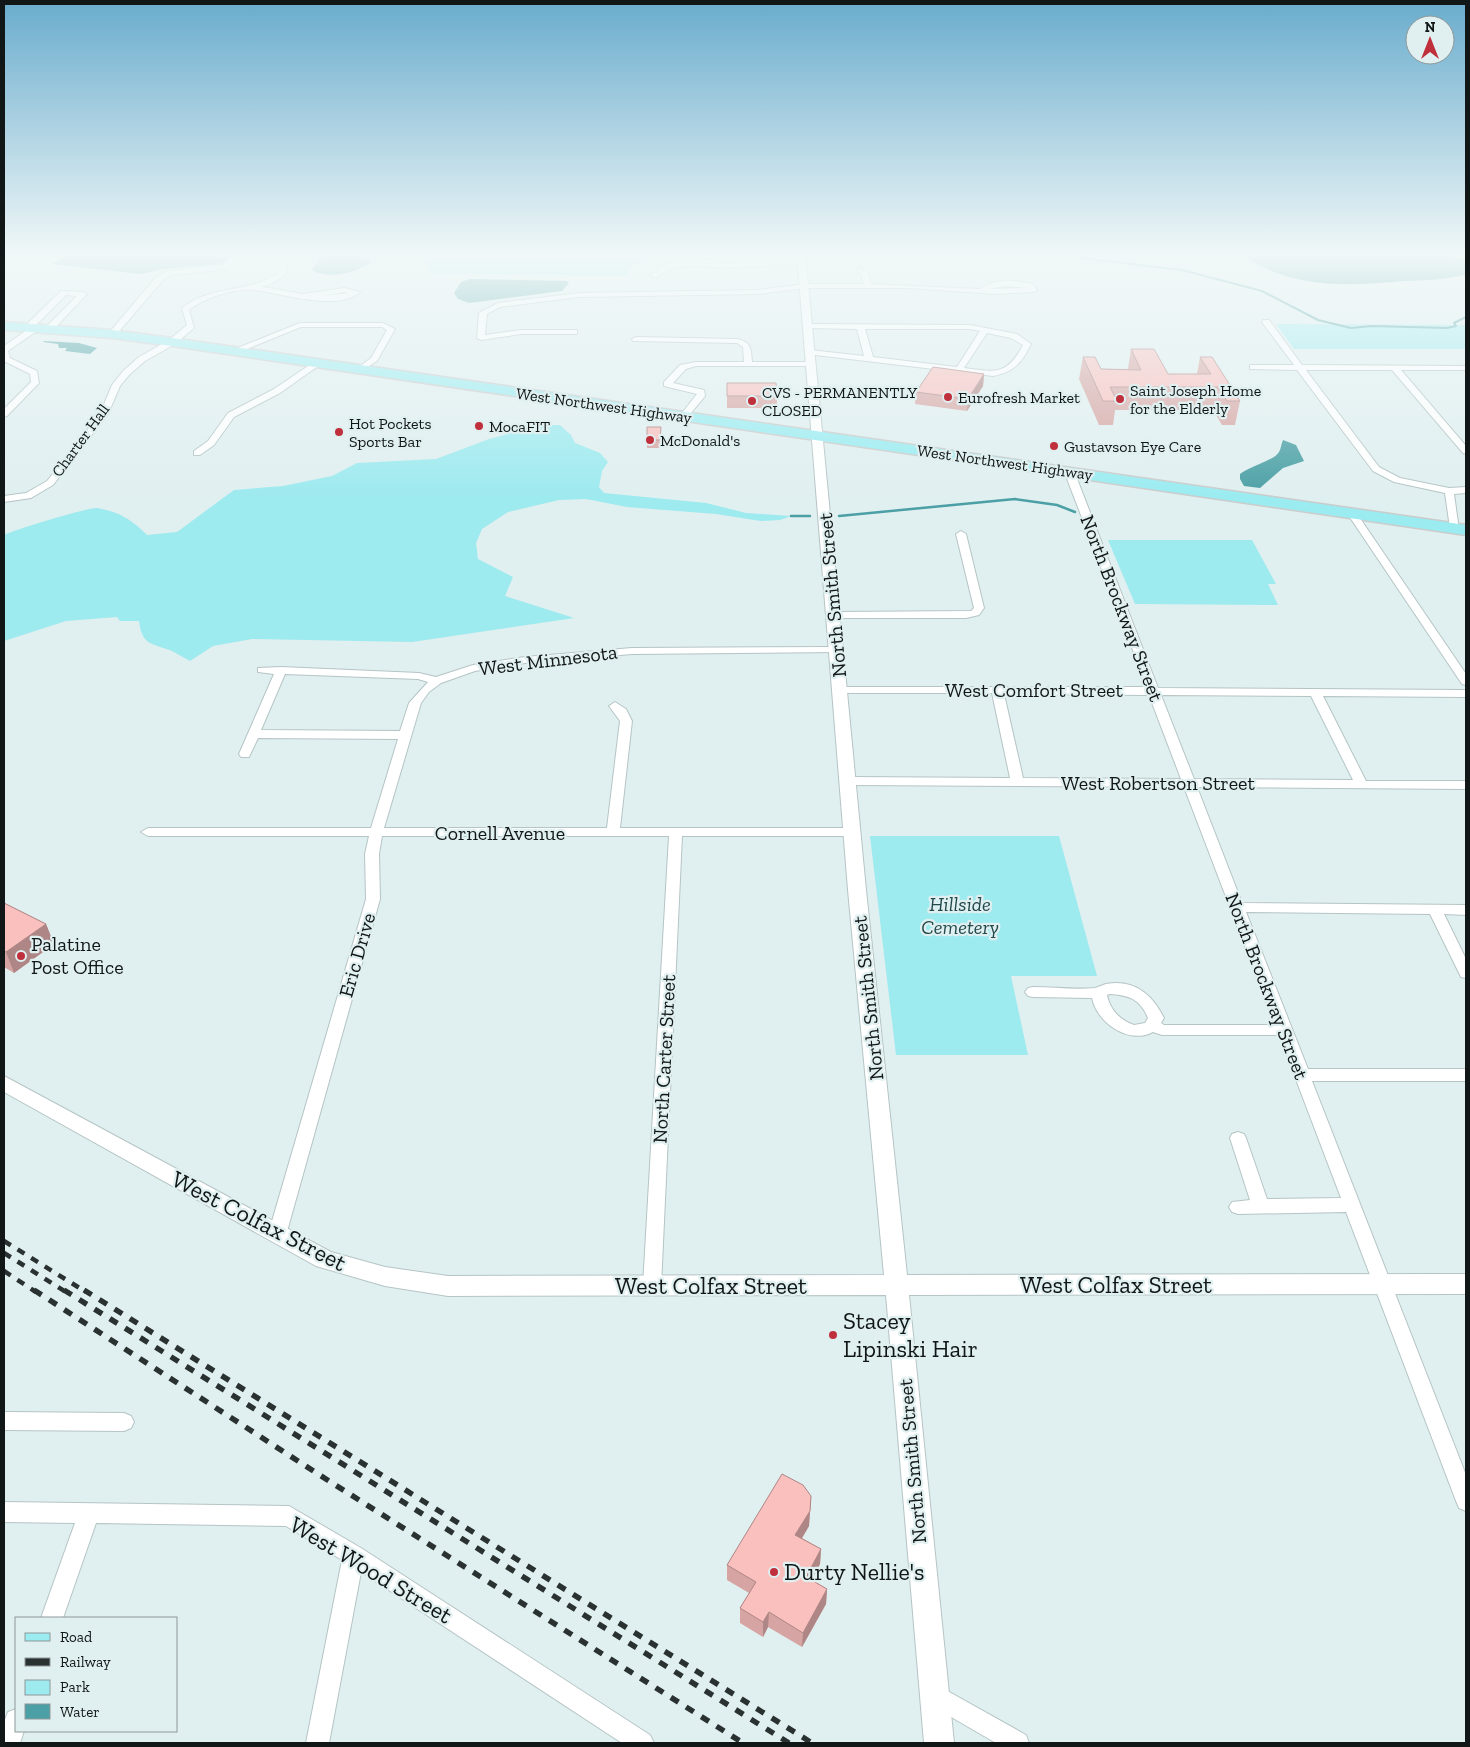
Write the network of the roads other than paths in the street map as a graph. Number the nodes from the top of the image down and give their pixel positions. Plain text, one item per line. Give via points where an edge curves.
1 (28, 335) edge
2 (116, 335) edge
3 (181, 335) edge
4 (276, 335) edge
5 (388, 335) edge
6 (481, 335) edge
7 (504, 335) edge
8 (808, 335) edge
9 (862, 335) edge
10 (982, 335) edge
11 (1007, 335) edge
12 (1275, 335) edge
13 (636, 340) dead end
14 (172, 342) junction
15 (4, 351) edge
16 (234, 351) junction
17 (810, 352) junction
18 (869, 359) junction
19 (318, 364) junction
20 (748, 364) junction
21 (811, 364) junction
22 (1253, 367) dead end
23 (1299, 367) junction
24 (1394, 368) junction
25 (1466, 368) edge
26 (359, 370) junction
27 (959, 370) junction
28 (4, 414) edge
29 (683, 417) junction
30 (818, 437) junction
31 (1466, 451) edge
32 (197, 453) dead end
33 (1069, 471) junction
34 (1466, 490) edge
35 (1449, 491) junction
36 (4, 499) edge
37 (1352, 513) junction
38 (1460, 529) edge
39 (961, 534) dead end
40 (834, 615) junction
41 (837, 650) junction
42 (262, 670) dead end
43 (281, 670) junction
44 (437, 681) junction
45 (1466, 682) edge
46 (841, 689) junction
47 (997, 690) junction
48 (1154, 691) junction
49 (1314, 692) junction
50 (1466, 693) edge
51 (615, 706) dead end
52 (254, 734) junction
53 (406, 735) junction
54 (245, 754) dead end
55 (849, 781) junction
56 (1017, 782) junction
57 (1190, 784) junction
58 (1361, 784) junction
59 (1466, 785) edge
60 (148, 832) dead end
61 (613, 832) junction
62 (676, 832) junction
63 (852, 832) junction
64 (376, 834) junction
65 (1237, 907) junction
66 (1435, 910) junction
67 (1466, 910) edge
68 (1466, 973) edge
69 (1033, 992) dead end
70 (1099, 993) junction
71 (1153, 1026) junction
72 (1284, 1030) junction
73 (1302, 1075) junction
74 (1466, 1075) edge
75 (4, 1084) edge
76 (1238, 1138) dead end
77 (1352, 1205) junction
78 (1261, 1206) junction
79 (1238, 1207) dead end
80 (276, 1235) junction
81 (1466, 1284) edge
82 (1383, 1285) junction
83 (652, 1286) junction
84 (896, 1286) junction
85 (4, 1421) edge
86 (124, 1422) dead end
87 (1466, 1501) edge
88 (4, 1512) edge
89 (89, 1513) junction
90 (354, 1555) junction
91 (52, 1617) edge
92 (934, 1694) junction
93 (15, 1723) edge
94 (8, 1743) edge
95 (317, 1743) edge
96 (642, 1743) edge
97 (938, 1743) edge
98 (1018, 1743) edge

1 - 15 street
2 - 14 main road, West Northwest Highway
3 - 14 street, Charter Hall
4 - 16 street
5 - 26 street via 374,359
6 - 7 street via 481,338
8 - 17 street, North Smith Street
9 - 18 street
10 - 27 street
11 - 27 street via 1027,344 1014,368 993,374
12 - 23 street
13 - 20 street via 673,336 730,340 748,347
14 - 16 main road, West Northwest Highway
14 - 36 street, Charter Hall via 142,359 116,384 104,414 50,483 28,496
15 - 28 street via 6,359 34,373 35,383
16 - 19 main road, West Northwest Highway
17 - 18 street
17 - 21 street, North Smith Street
18 - 27 street
19 - 26 main road, West Northwest Highway
19 - 32 street via 277,391 231,415 211,443
20 - 21 street
20 - 29 street via 683,367 668,384 701,392 701,396
21 - 30 street, North Smith Street
22 - 23 street
23 - 24 street
23 - 35 street via 1376,469 1404,482
24 - 25 street
24 - 31 street
26 - 29 main road, West Northwest Highway
29 - 30 main road, West Northwest Highway
30 - 33 main road, West Northwest Highway
30 - 40 street, North Smith Street
33 - 37 main road, West Northwest Highway
33 - 48 street, North Brockway Street
34 - 35 street
35 - 38 street
37 - 38 main road, West Northwest Highway
37 - 45 street
39 - 40 street via 979,608 976,613
40 - 41 street, North Smith Street
41 - 44 street, West Minnesota via 622,652 473,668
41 - 46 street, North Smith Street
42 - 43 street
43 - 44 street via 419,676
43 - 52 street
44 - 53 street, Eric Drive via 415,703
46 - 47 street, West Comfort Street
46 - 55 street, North Smith Street
47 - 48 street, West Comfort Street
47 - 56 street
48 - 49 street, West Comfort Street
48 - 57 street, North Brockway Street
49 - 50 street, West Comfort Street
49 - 58 street
51 - 61 street via 626,721
52 - 53 street
52 - 54 street
53 - 64 street, Eric Drive
55 - 56 street, West Robertson Street
55 - 63 street, North Smith Street
56 - 57 street, West Robertson Street
57 - 58 street, West Robertson Street
57 - 65 street, North Brockway Street
58 - 59 street, West Robertson Street
60 - 64 street, Cornell Avenue
61 - 62 street, Cornell Avenue
61 - 64 street, Cornell Avenue
62 - 63 street, Cornell Avenue
62 - 83 street, North Carter Street
63 - 84 street, North Smith Street
64 - 80 street, Eric Drive via 372,854 373,899
65 - 66 street
65 - 72 street, North Brockway Street
66 - 67 street
66 - 68 street
69 - 70 street
70 - 71 street via 1107,1015 1117,1025 1130,1030
70 - 71 street via 1107,989 1142,995 1156,1018
71 - 72 street via 1162,1030
72 - 73 street, North Brockway Street
73 - 74 street
73 - 77 street, North Brockway Street
75 - 80 street, West Colfax Street
76 - 78 street
77 - 78 street
77 - 82 street, North Brockway Street
78 - 79 street
80 - 83 street, West Colfax Street via 324,1259 408,1282 448,1286
81 - 82 street, West Colfax Street
82 - 84 street, West Colfax Street
82 - 87 street, North Brockway Street
83 - 84 street, West Colfax Street
84 - 92 street, North Smith Street
85 - 86 street
88 - 89 street, West Wood Street
89 - 90 street, West Wood Street via 289,1516
89 - 91 street
90 - 95 street
90 - 96 street, West Wood Street
92 - 97 street, North Smith Street
92 - 98 street
93 - 94 street

